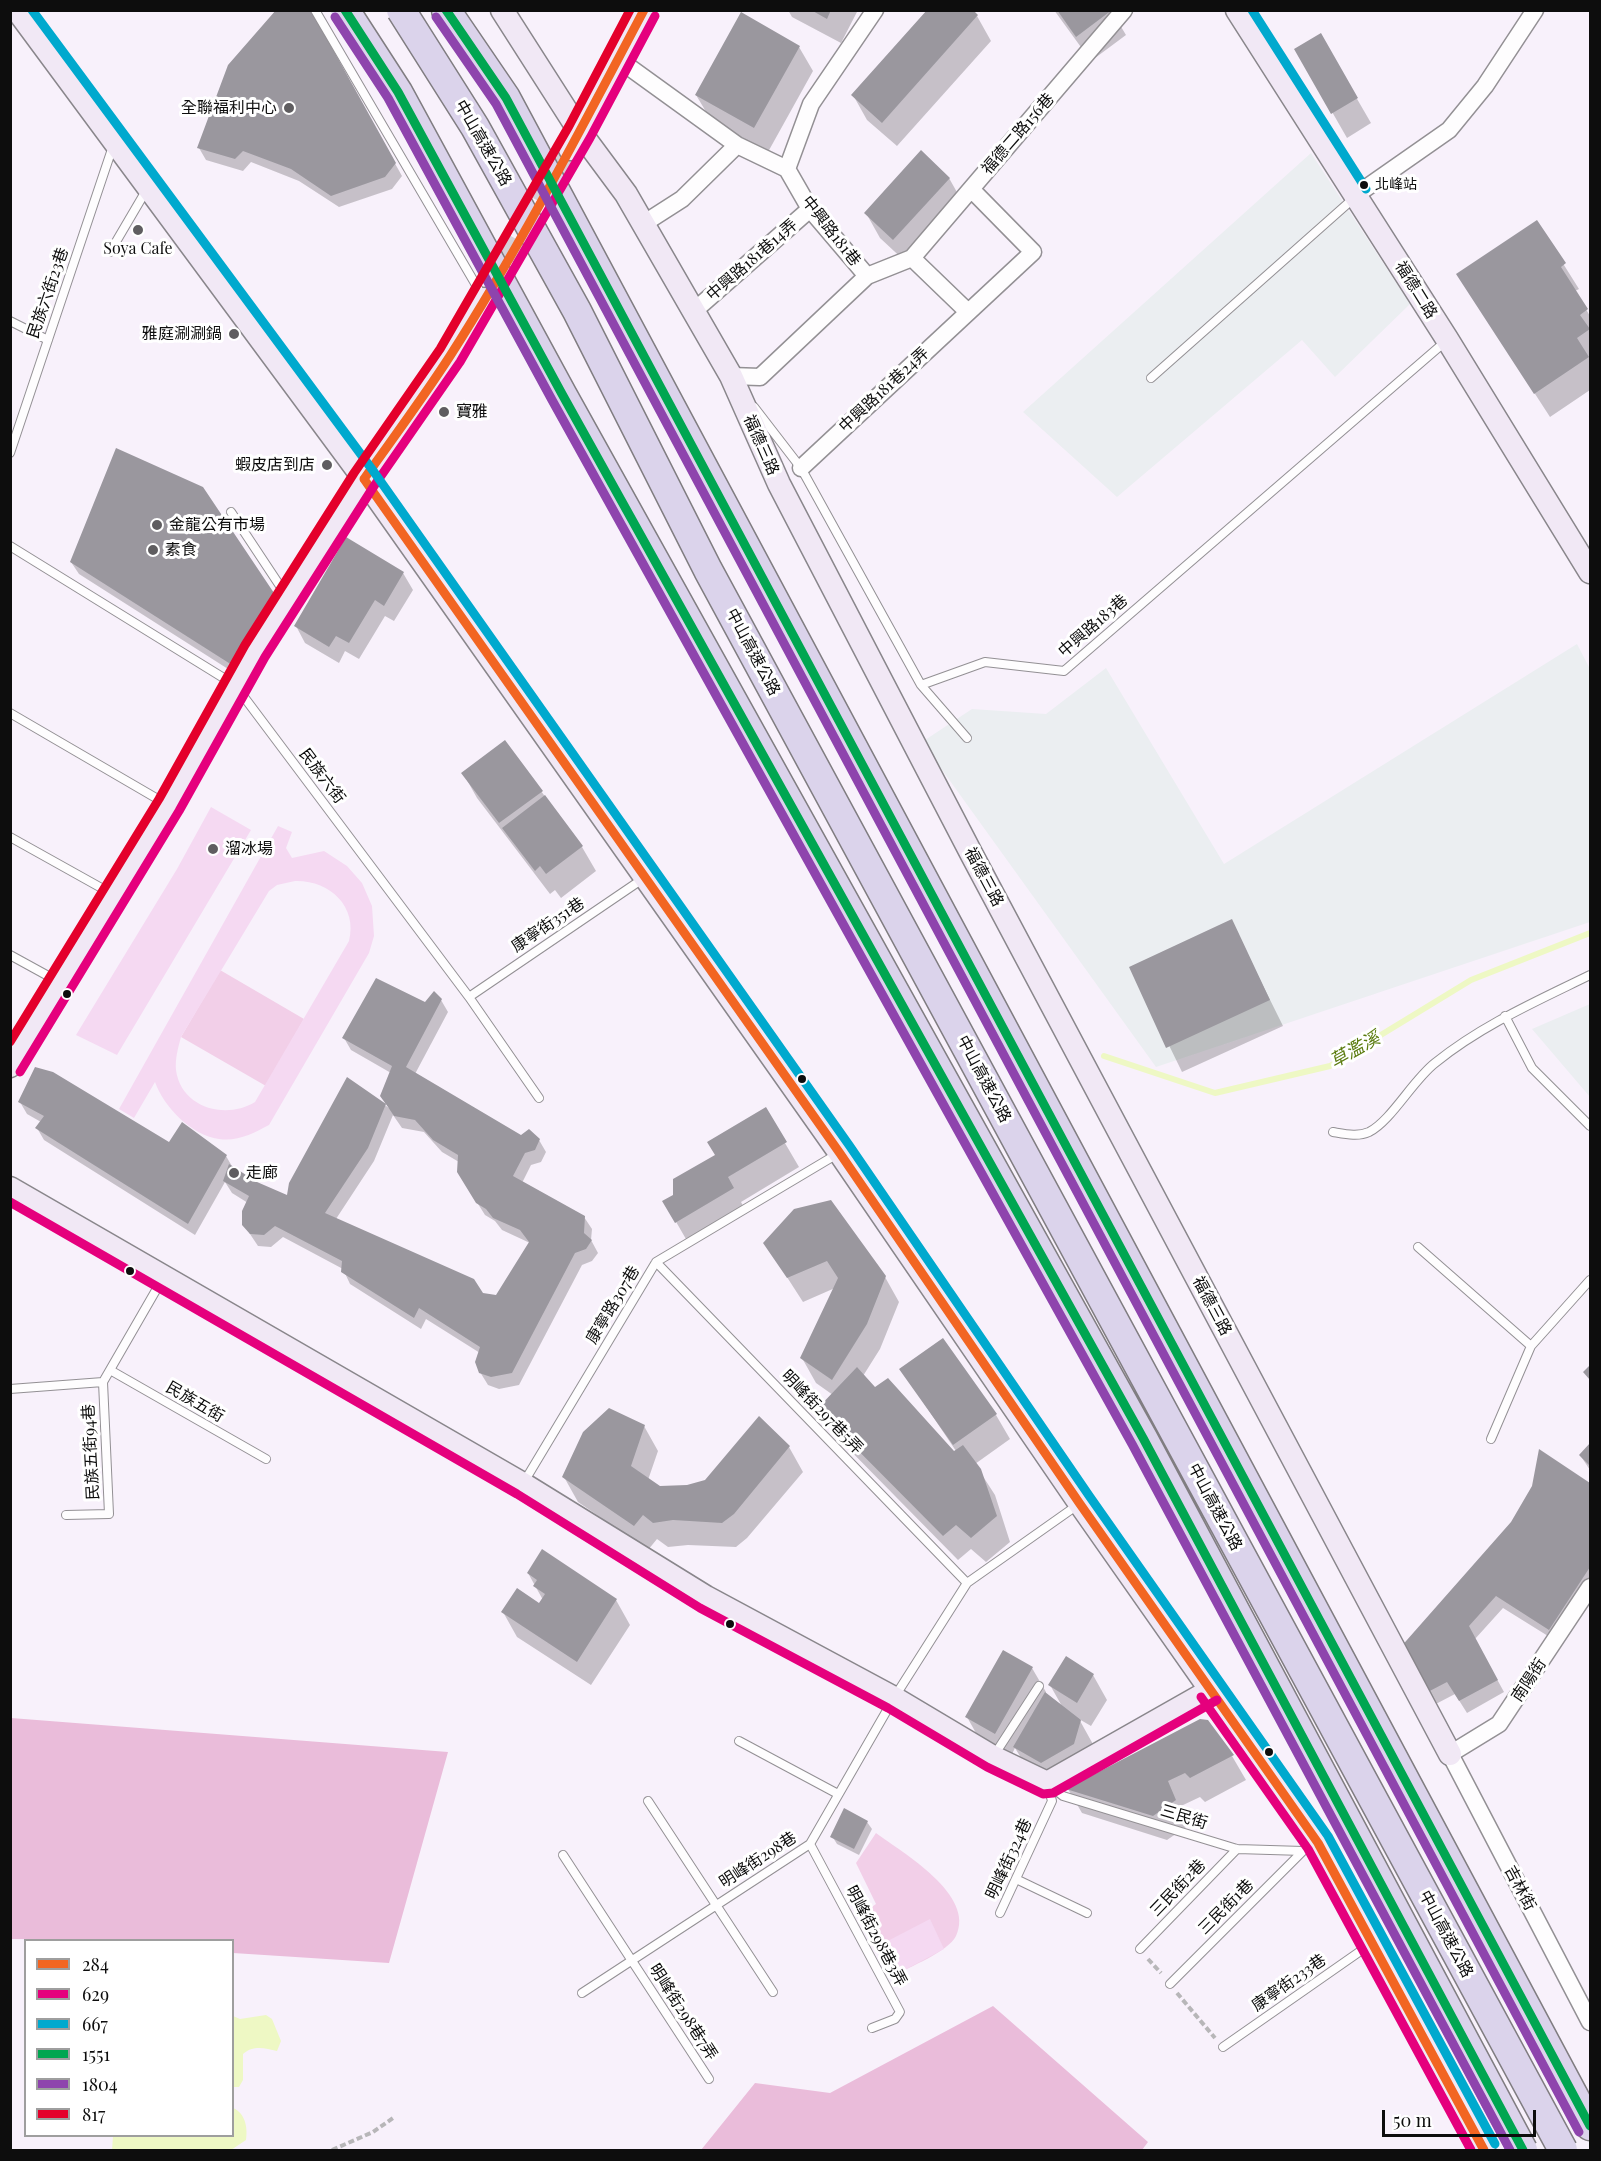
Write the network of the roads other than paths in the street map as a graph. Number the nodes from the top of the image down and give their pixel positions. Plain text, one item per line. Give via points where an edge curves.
1 (17, 10) edge
2 (315, 10) edge
3 (345, 10) edge
4 (401, 10) edge
5 (446, 10) edge
6 (502, 10) edge
7 (644, 10) edge
8 (875, 10) edge
9 (1124, 10) edge
10 (1237, 10) edge
11 (1535, 10) edge
12 (618, 59) junction
13 (575, 140) junction
14 (114, 142) junction
15 (737, 145) junction
16 (787, 170) junction
17 (148, 186) junction
18 (971, 189) junction
19 (1356, 195) junction
20 (810, 209) junction
21 (644, 224) junction
22 (110, 252) dead end
23 (912, 258) junction
24 (867, 276) junction
25 (484, 300) joint
26 (694, 311) junction
27 (968, 312) junction
28 (10, 321) edge
29 (1447, 339) junction
30 (48, 340) junction
31 (731, 376) junction
32 (1151, 378) dead end
33 (14, 430) edge
34 (10, 453) edge
35 (801, 468) junction
36 (364, 479) junction
37 (231, 512) dead end
38 (10, 546) edge
39 (1590, 572) edge
40 (288, 598) junction
41 (921, 685) junction
42 (235, 686) junction
43 (10, 713) edge
44 (967, 738) dead end
45 (169, 805) junction
46 (10, 837) edge
47 (644, 878) junction
48 (114, 895) junction
49 (10, 955) edge
50 (1590, 975) edge
51 (61, 984) junction
52 (469, 997) junction
53 (1505, 1016) junction
54 (10, 1066) edge
55 (539, 1098) dead end
56 (1590, 1126) edge
57 (1333, 1132) dead end
58 (839, 1152) junction
59 (10, 1188) edge
60 (1418, 1247) dead end
61 (656, 1262) junction
62 (164, 1277) junction
63 (1590, 1280) edge
64 (1531, 1346) junction
65 (110, 1370) junction
66 (103, 1382) junction
67 (10, 1389) edge
68 (1491, 1439) dead end
69 (266, 1459) dead end
70 (523, 1484) junction
71 (1080, 1504) junction
72 (66, 1515) dead end
73 (967, 1583) junction
74 (1590, 1587) edge
75 (1039, 1686) dead end
76 (1211, 1690) junction
77 (894, 1698) junction
78 (739, 1741) dead end
79 (1450, 1754) junction
80 (993, 1757) junction
81 (1047, 1783) junction
82 (838, 1794) junction
83 (648, 1801) dead end
84 (810, 1844) junction
85 (1311, 1847) junction
86 (1237, 1849) junction
87 (563, 1856) dead end
88 (1016, 1879) junction
89 (716, 1905) junction
90 (1000, 1913) dead end
91 (1087, 1913) dead end
92 (1372, 1943) junction
93 (1140, 1949) road end
94 (632, 1961) junction
95 (1170, 1984) road end
96 (772, 1992) dead end
97 (582, 1993) dead end
98 (1590, 2022) edge
99 (872, 2028) dead end
100 (1223, 2047) road end
101 (709, 2079) dead end
102 (1590, 2126) edge
103 (1484, 2151) edge
104 (1523, 2151) edge
105 (1563, 2151) edge

1 - 14 street
2 - 25 lane
3 - 104 highway, bridge via 398,92 1143,1438
4 - 105 highway, 中山高速公路, bridge via 475,127 577,311 708,570
5 - 102 highway via 506,98
6 - 13 street, 福德三路
7 - 12 street
8 - 16 street via 811,104
9 - 18 street, 福德二路156巷
10 - 19 street, 福德二路
11 - 19 street via 1485,86 1449,130
12 - 13 street
12 - 15 street
13 - 21 street, 福德三路 via 626,194
14 - 17 street
14 - 30 lane, 民族六街23巷
15 - 16 street
15 - 21 street via 682,199
16 - 20 street, 中興路181巷
17 - 22 lane
17 - 36 street
18 - 23 street, 福德二路156巷
18 - 27 street, 中興路181巷24弄 via 1033,252
19 - 29 street, 福德二路
19 - 32 lane
20 - 24 street, 中興路181巷
20 - 26 street, 中興路181巷14弄
21 - 26 street, 福德三路
23 - 24 street, 中興路181巷
23 - 27 street
24 - 31 street via 760,377
25 - 36 street
26 - 31 street, 福德三路
27 - 35 street, 中興路181巷24弄
28 - 30 lane
29 - 39 street, 福德二路
29 - 41 lane, 中興路183巷 via 1064,671 985,662
30 - 33 lane, 民族六街23巷
31 - 35 lane
31 - 79 street, 福德三路 via 778,484 828,580
33 - 34 lane, 民族六街23巷
35 - 41 lane
36 - 40 street
36 - 47 street
37 - 40 lane
38 - 42 lane, 民族六街
40 - 42 street
41 - 44 lane
42 - 45 street
42 - 52 lane, 民族六街
43 - 45 lane
45 - 48 street
46 - 48 lane
47 - 52 lane, 康寧街351巷
47 - 58 street
48 - 51 street
49 - 51 lane
50 - 53 lane
51 - 54 street
52 - 55 lane, 民族六街
53 - 56 lane via 1532,1068
53 - 57 lane via 1436,1062 1378,1126 1352,1136
58 - 61 lane, 康寧路307巷
58 - 71 street
59 - 62 street
60 - 64 lane
61 - 70 lane, 康寧路307巷
61 - 73 lane, 明峰街297巷5弄
62 - 65 lane
62 - 70 street
63 - 64 lane
64 - 68 lane
65 - 66 lane
65 - 69 lane, 民族五街
66 - 67 lane
66 - 72 lane, 民族五街94巷 via 109,1514
70 - 77 street via 706,1597
71 - 73 lane
71 - 76 street
73 - 77 lane, 明峰街298巷
74 - 79 street, 南陽街 via 1499,1724
75 - 80 lane
76 - 81 street
76 - 85 street
77 - 80 street
77 - 82 lane, 明峰街298巷
78 - 82 lane
79 - 98 street, 吉林街
80 - 81 street
81 - 86 lane, 三民街 via 1063,1797
81 - 88 lane, 明峰街324巷 via 1052,1801
82 - 84 lane, 明峰街298巷
83 - 89 lane
84 - 89 lane, 明峰街298巷
84 - 99 lane, 明峰街298巷3弄 via 900,2012 895,2019
85 - 86 lane, 三民街
85 - 92 street
85 - 95 lane, 三民街1巷
86 - 93 lane, 三民街2巷
87 - 94 lane, 明峰街298巷7弄
88 - 90 lane, 明峰街324巷
88 - 91 lane
89 - 94 lane, 明峰街298巷
89 - 96 lane
92 - 100 lane, 康寧街233巷
92 - 103 street
94 - 97 lane, 明峰街298巷
94 - 101 lane, 明峰街298巷7弄

